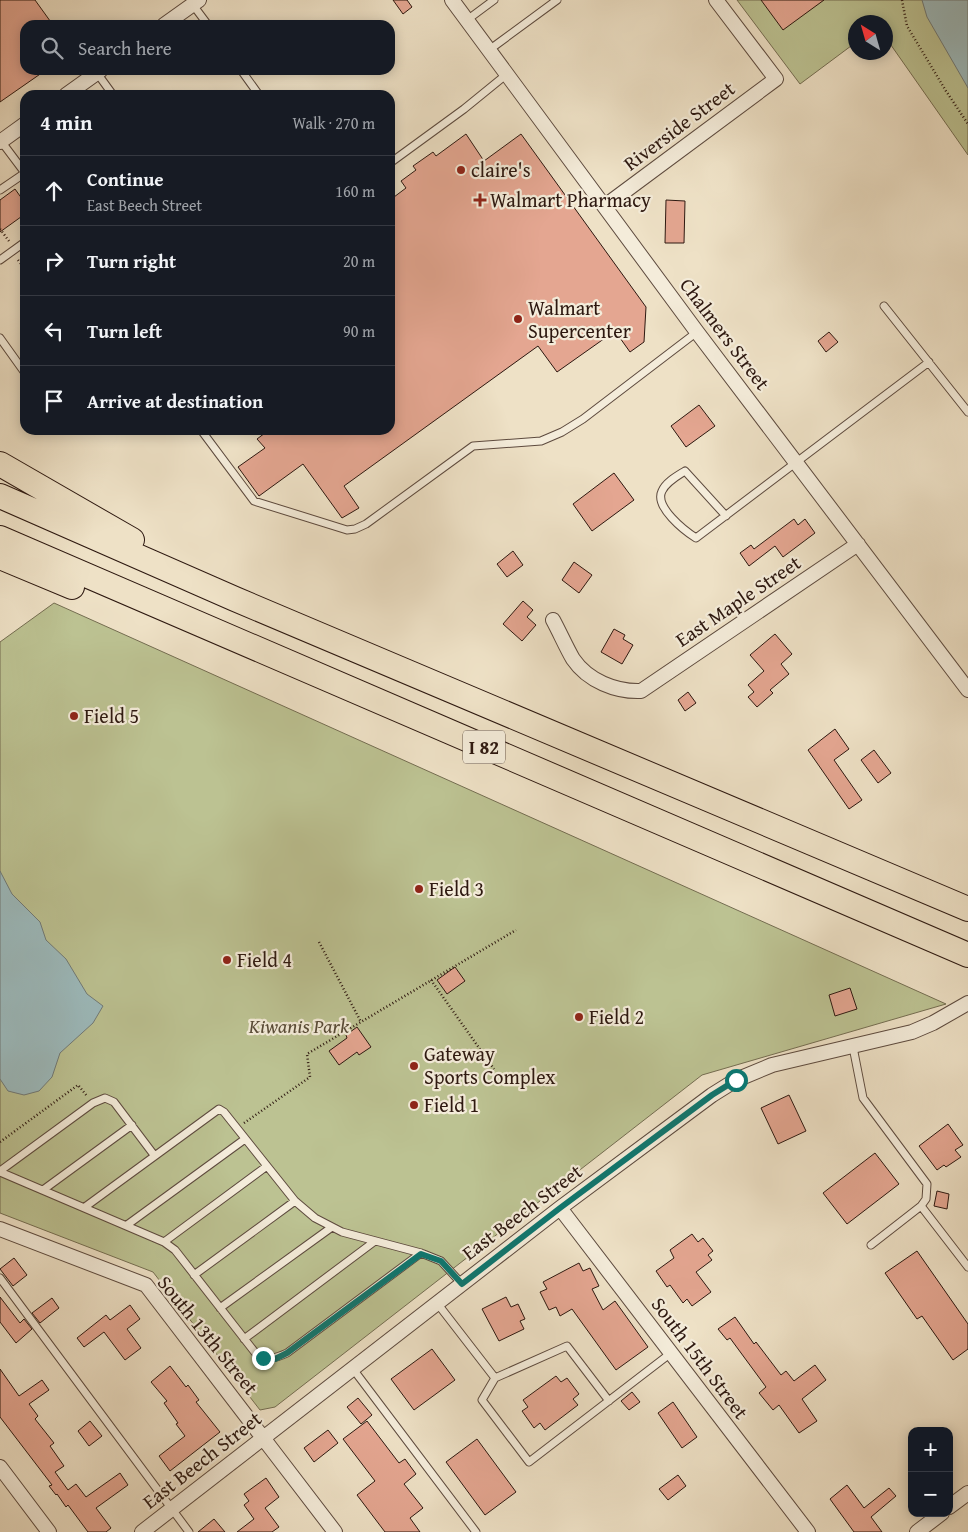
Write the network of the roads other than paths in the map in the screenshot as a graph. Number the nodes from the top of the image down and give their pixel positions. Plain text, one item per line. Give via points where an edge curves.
1 (452, 0) edge
2 (494, 0) edge
3 (557, 0) edge
4 (716, 0) edge
5 (194, 2) edge
6 (171, 20) edge
7 (205, 20) edge
8 (467, 20) junction
9 (489, 50) junction
10 (507, 74) junction
11 (94, 75) edge
12 (101, 75) edge
13 (245, 75) edge
14 (73, 90) edge
15 (110, 90) edge
16 (255, 90) edge
17 (20, 128) edge
18 (1, 141) edge
19 (395, 159) edge
20 (20, 166) edge
21 (20, 176) edge
22 (0, 190) edge
23 (605, 206) junction
24 (20, 246) edge
25 (0, 260) edge
26 (884, 306) dead end
27 (697, 332) junction
28 (0, 338) edge
29 (929, 362) junction
30 (20, 365) edge
31 (968, 412) edge
32 (205, 435) edge
33 (796, 462) junction
34 (0, 464) edge
35 (0, 496) edge
36 (726, 516) junction
37 (0, 538) edge
38 (858, 544) junction
39 (0, 557) edge
40 (235, 599) junction
41 (554, 620) dead end
42 (968, 690) edge
43 (464, 738) junction
44 (968, 909) edge
45 (968, 955) edge
46 (968, 1002) edge
47 (853, 1047) junction
48 (132, 1125) junction
49 (245, 1139) junction
50 (154, 1155) junction
51 (267, 1166) junction
52 (0, 1171) edge
53 (43, 1190) junction
54 (294, 1201) junction
55 (921, 1206) junction
56 (85, 1208) junction
57 (560, 1208) junction
58 (127, 1225) junction
59 (332, 1227) junction
60 (0, 1229) edge
61 (375, 1241) junction
62 (164, 1242) junction
63 (871, 1245) dead end
64 (421, 1254) junction
65 (968, 1267) edge
66 (194, 1275) junction
67 (0, 1278) edge
68 (462, 1284) junction
69 (437, 1303) junction
70 (220, 1308) junction
71 (244, 1339) junction
72 (671, 1353) junction
73 (353, 1369) junction
74 (495, 1378) junction
75 (608, 1401) junction
76 (263, 1438) junction
77 (0, 1467) edge
78 (968, 1493) edge
79 (953, 1504) edge
80 (171, 1509) junction
81 (937, 1517) edge
82 (49, 1532) edge
83 (142, 1532) edge
84 (189, 1532) edge
85 (335, 1532) edge
86 (476, 1532) edge
87 (808, 1532) edge
88 (917, 1532) edge

1 - 8 street, Chalmers Street
2 - 8 lane
3 - 9 lane
4 - 23 street, Riverside Street via 776,79
5 - 6 street
5 - 7 lane
8 - 9 street, Chalmers Street
9 - 10 street, Chalmers Street
10 - 19 lane
10 - 23 street, Chalmers Street
11 - 14 street
12 - 15 lane
13 - 16 lane
17 - 18 street
18 - 20 lane
21 - 22 lane
23 - 27 street, Chalmers Street
24 - 25 lane
26 - 29 lane
27 - 32 lane via 562,432 541,440 472,446 355,529 347,530 254,501
27 - 33 street, Chalmers Street
28 - 30 lane
29 - 31 lane
29 - 33 lane
33 - 36 lane
33 - 38 street, Chalmers Street
34 - 40 highway
35 - 40 highway, I 82
36 - 36 lane via 696,538 681,528 664,508 661,492 685,471
37 - 43 highway, I 82
38 - 41 street, East Maple Street via 641,691 613,688 592,677 574,660
38 - 42 street, Chalmers Street
39 - 43 highway via 170,627
40 - 44 highway, I 82
43 - 45 highway, I 82
46 - 47 street, East Beech Street via 912,1032
47 - 55 lane via 863,1098 927,1184 926,1199
47 - 57 street, East Beech Street via 772,1065 736,1080
48 - 50 lane
48 - 52 lane via 114,1102 105,1098 93,1102
48 - 53 lane
49 - 50 lane via 219,1110
49 - 51 lane
49 - 58 lane
50 - 56 lane
51 - 54 lane
51 - 62 lane
52 - 53 lane
53 - 56 lane
54 - 59 lane
54 - 66 lane
55 - 63 lane
55 - 65 lane
56 - 58 lane
57 - 68 street, East Beech Street
57 - 72 street, South 15th Street
58 - 62 lane
59 - 61 lane
59 - 70 lane
60 - 76 street, South 13th Street via 146,1285
61 - 64 lane
61 - 71 lane
62 - 66 lane via 175,1250
64 - 68 lane via 441,1261
64 - 71 lane via 275,1359 257,1355
66 - 70 lane
67 - 80 lane
68 - 69 street, East Beech Street
69 - 73 street, East Beech Street
69 - 74 lane
70 - 71 lane
72 - 75 lane
72 - 87 street, South 15th Street
73 - 76 street, East Beech Street
73 - 86 lane
74 - 75 lane via 567,1346
74 - 75 lane via 482,1400 529,1462
76 - 80 street, East Beech Street
76 - 85 street, South 13th Street
77 - 82 street
78 - 79 street
80 - 83 street, East Beech Street
80 - 84 lane
81 - 88 street

